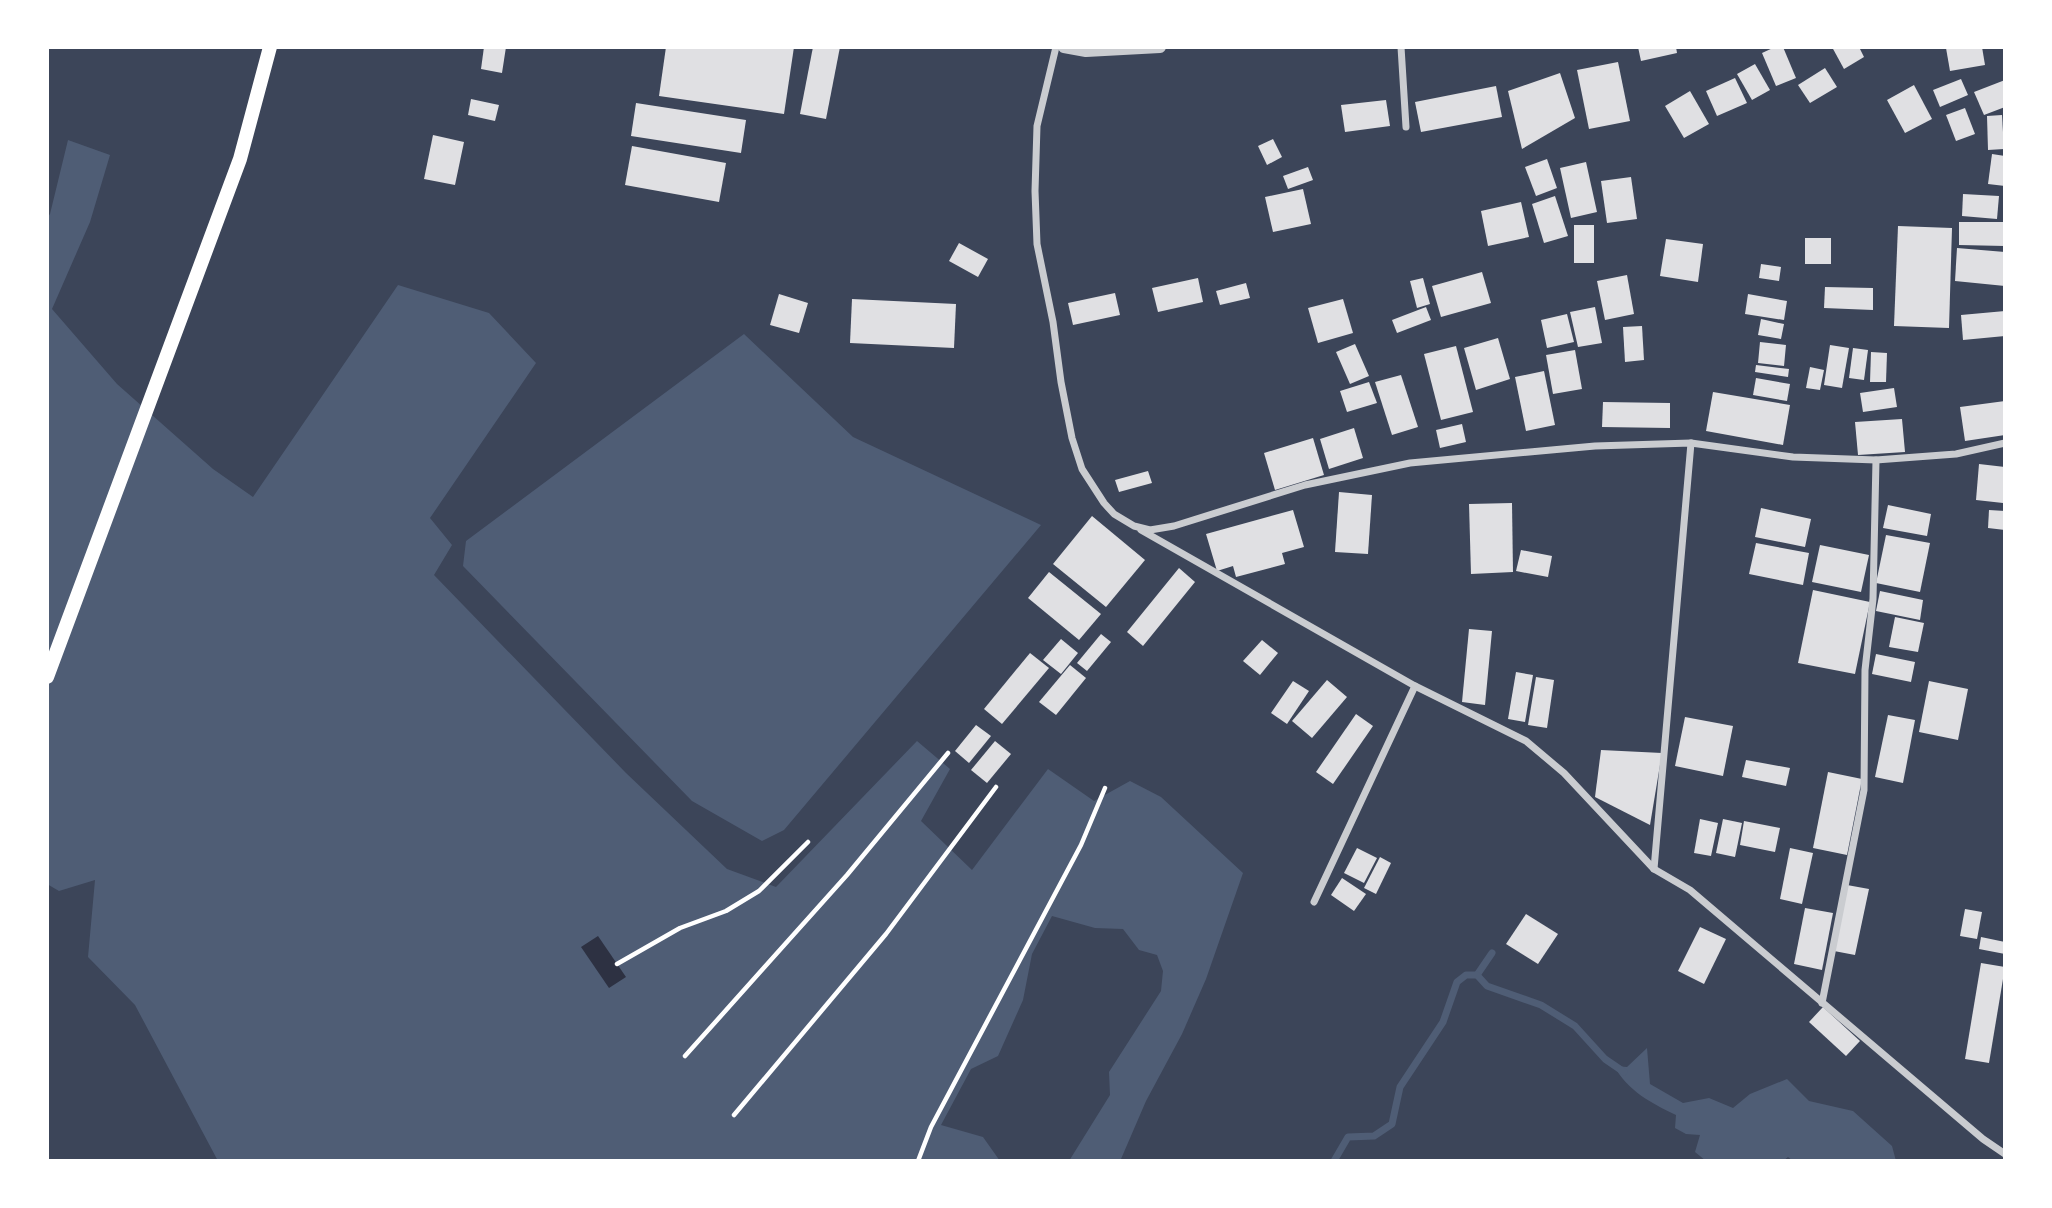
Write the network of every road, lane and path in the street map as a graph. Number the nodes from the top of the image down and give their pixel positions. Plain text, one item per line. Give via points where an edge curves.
1 (270, 47) edge
2 (1056, 47) edge
3 (1064, 47) edge
4 (1160, 47) edge
5 (1401, 47) edge
6 (1406, 127) dead end
7 (1690, 443) junction
8 (2005, 443) edge
9 (1876, 460) junction
10 (1134, 526) junction
11 (47, 677) edge
12 (1415, 686) junction
13 (948, 754) dead end
14 (996, 787) dead end
15 (1105, 788) dead end
16 (808, 842) dead end
17 (1654, 869) junction
18 (1314, 902) dead end
19 (617, 964) dead end
20 (1822, 1003) junction
21 (685, 1056) dead end
22 (734, 1115) dead end
23 (2005, 1154) edge
24 (918, 1161) edge

1 - 11 main road via 240,159
2 - 10 street via 1037,126 1037,244 1072,438 1082,469 1114,514
3 - 4 street via 1086,51
5 - 6 street
7 - 9 street via 1793,457
7 - 10 street via 1595,446 1410,463 1305,485 1174,526 1150,530
7 - 17 street
8 - 9 street via 1956,454
9 - 20 street via 1864,790
10 - 12 street
12 - 17 street via 1526,741 1564,773
12 - 18 street
13 - 21 path
14 - 22 path via 886,934
15 - 24 path via 1081,845 931,1127
16 - 19 path via 759,891
17 - 20 street via 1690,891
20 - 23 street

